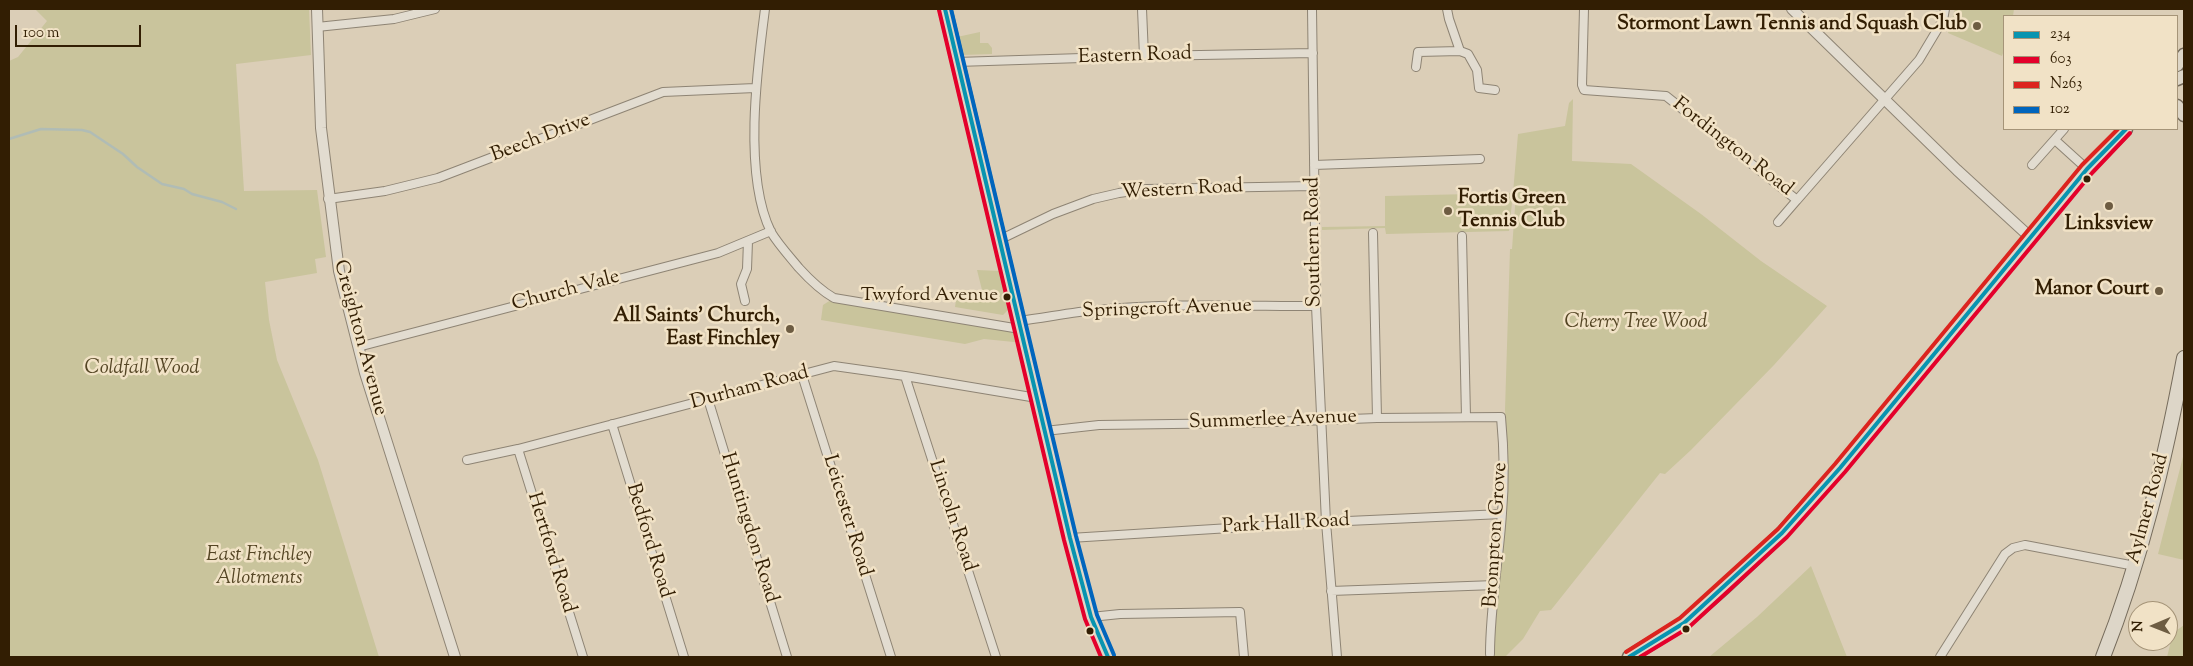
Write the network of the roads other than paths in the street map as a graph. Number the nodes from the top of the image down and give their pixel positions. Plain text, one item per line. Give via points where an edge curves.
1 (317, 9) edge
2 (434, 9) edge
3 (765, 9) edge
4 (946, 9) edge
5 (1142, 9) edge
6 (1312, 9) edge
7 (1447, 9) edge
8 (1584, 9) edge
9 (1792, 9) edge
10 (1945, 9) edge
11 (317, 27) junction
12 (1460, 51) junction
13 (1313, 53) junction
14 (1144, 56) junction
15 (957, 62) junction
16 (1416, 67) dead end
17 (755, 88) junction
18 (1495, 90) dead end
19 (1885, 97) junction
20 (2063, 130) edge
21 (2125, 130) edge
22 (2054, 140) junction
23 (1480, 159) dead end
24 (1314, 165) junction
25 (2032, 165) dead end
26 (2087, 169) junction
27 (1314, 186) junction
28 (328, 199) junction
29 (1797, 200) junction
30 (1778, 222) dead end
31 (771, 232) junction
32 (1373, 233) dead end
33 (1462, 236) dead end
34 (2030, 237) junction
35 (1000, 240) junction
36 (748, 241) junction
37 (745, 301) dead end
38 (1316, 306) junction
39 (1019, 325) junction
40 (358, 347) junction
41 (2184, 358) edge
42 (802, 375) junction
43 (905, 376) junction
44 (1037, 398) junction
45 (708, 400) junction
46 (1466, 417) junction
47 (1501, 417) joint
48 (1377, 418) junction
49 (1321, 420) junction
50 (612, 424) junction
51 (1045, 431) junction
52 (518, 449) junction
53 (467, 460) dead end
54 (1502, 514) junction
55 (1326, 522) junction
56 (1070, 538) junction
57 (2135, 566) junction
58 (1495, 585) junction
59 (1331, 591) junction
60 (1091, 617) junction
61 (1490, 654) dead end
62 (455, 657) edge
63 (583, 657) edge
64 (684, 657) edge
65 (787, 657) edge
66 (891, 657) edge
67 (996, 657) edge
68 (1108, 657) edge
69 (1244, 657) edge
70 (1337, 657) edge
71 (1630, 657) edge
72 (1940, 657) edge
73 (2103, 657) edge

1 - 11 street, Creighton Avenue
2 - 11 street via 394,19
3 - 17 street
4 - 15 main road
5 - 14 street
6 - 13 street, Southern Road
7 - 12 street
8 - 29 street, Fordington Road via 1584,90 1666,96
9 - 19 street
10 - 19 street, Fordington Road via 1944,20 1919,60
11 - 28 street, Creighton Avenue
12 - 16 street via 1418,52
12 - 18 street via 1468,54 1477,70 1479,88
13 - 14 street, Eastern Road
13 - 24 street, Southern Road
14 - 15 street, Eastern Road
15 - 35 main road
17 - 28 street, Beech Drive via 663,92 438,178 385,191
17 - 31 street via 756,163 761,198
19 - 29 street, Fordington Road
19 - 34 street via 1942,156
20 - 22 street
21 - 26 main road
22 - 25 street
22 - 26 street
23 - 24 street
24 - 27 street, Southern Road
26 - 34 main road
27 - 35 street, Western Road via 1119,193 1054,214
27 - 38 street, Southern Road
28 - 40 street, Creighton Avenue via 339,271
29 - 30 street
31 - 36 street, Church Vale
31 - 39 street via 810,280 834,298
32 - 48 street
33 - 46 street
34 - 71 main road via 1840,468 1782,533 1679,627
35 - 39 main road
36 - 37 street via 747,268 742,284
36 - 40 street, Church Vale via 718,253
38 - 39 street, Springcroft Avenue via 1199,305 1096,310
38 - 49 street, Southern Road
39 - 44 main road
40 - 62 street, Creighton Avenue
41 - 57 highway, Aylmer Road via 2159,479
42 - 43 street, Durham Road via 834,366
42 - 45 street, Durham Road
42 - 66 street, Leicester Road
43 - 44 street, Durham Road
43 - 67 street, Lincoln Road
44 - 51 main road
45 - 50 street, Durham Road
45 - 65 street, Huntingdon Road
46 - 47 street, Summerlee Avenue
46 - 48 street, Summerlee Avenue
47 - 54 street, Brompton Grove
48 - 49 street, Summerlee Avenue
49 - 51 street, Summerlee Avenue via 1099,424
49 - 55 street, Southern Road
50 - 52 street, Durham Road
50 - 64 street, Bedford Road
51 - 56 main road
52 - 53 street, Durham Road
52 - 63 street, Hertford Road
54 - 55 street, Park Hall Road
54 - 58 street, Brompton Grove
55 - 56 street, Park Hall Road
55 - 59 street, Southern Road
56 - 60 main road
57 - 72 street via 2025,545 2013,548 2004,554
57 - 73 highway, Aylmer Road
58 - 59 street
58 - 61 street, Brompton Grove
59 - 70 street, Southern Road
60 - 68 main road
60 - 69 street via 1240,612

